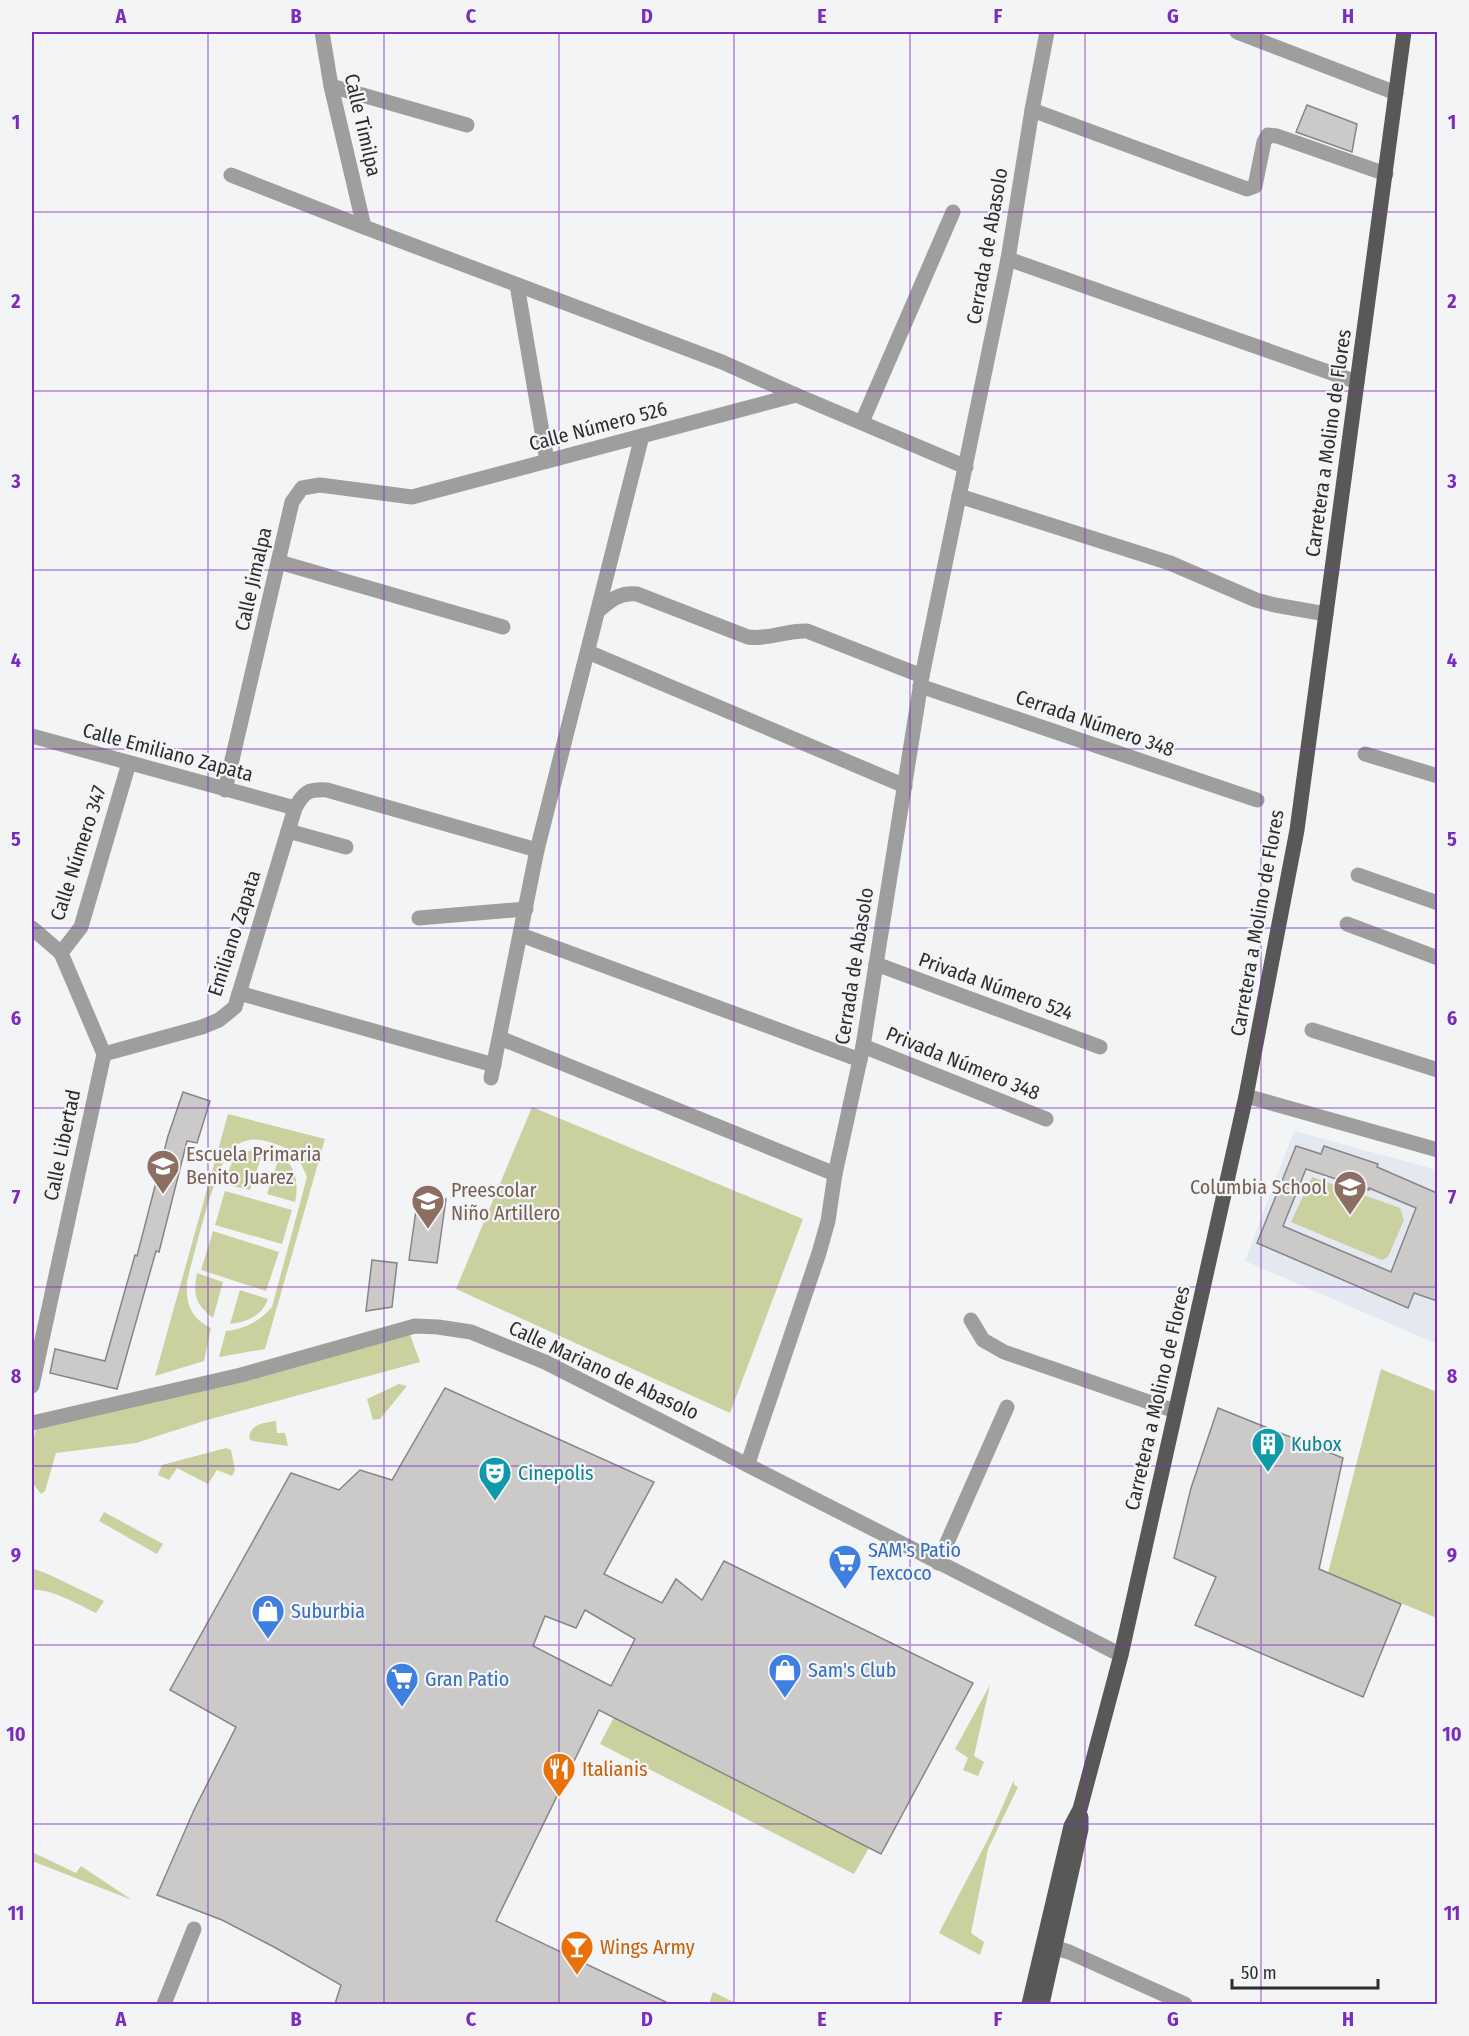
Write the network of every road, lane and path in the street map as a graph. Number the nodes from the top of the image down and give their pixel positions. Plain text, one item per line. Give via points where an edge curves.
1 (322, 32) edge
2 (1047, 32) edge
3 (1237, 32) edge
4 (1404, 32) edge
5 (331, 86) junction
6 (1396, 93) junction
7 (1032, 110) junction
8 (466, 125) dead end
9 (1386, 174) junction
10 (231, 175) dead end
11 (953, 212) dead end
12 (364, 227) junction
13 (1008, 259) junction
14 (518, 285) junction
15 (1357, 382) junction
16 (796, 395) junction
17 (862, 422) junction
18 (642, 436) junction
19 (547, 461) junction
20 (966, 467) junction
21 (959, 496) junction
22 (412, 497) joint
23 (279, 562) junction
24 (599, 610) junction
25 (1326, 614) junction
26 (503, 627) dead end
27 (588, 652) junction
28 (921, 681) junction
29 (32, 736) edge
30 (1365, 754) dead end
31 (129, 764) junction
32 (1437, 776) edge
33 (904, 786) junction
34 (225, 790) junction
35 (1257, 800) dead end
36 (295, 808) junction
37 (288, 831) junction
38 (346, 847) dead end
39 (537, 850) junction
40 (1358, 875) dead end
41 (1437, 903) edge
42 (526, 909) junction
43 (419, 918) dead end
44 (1347, 924) dead end
45 (32, 928) edge
46 (521, 935) junction
47 (61, 953) junction
48 (1437, 958) edge
49 (876, 964) junction
50 (239, 993) junction
51 (1312, 1030) dead end
52 (500, 1038) junction
53 (1100, 1047) dead end
54 (862, 1053) junction
55 (104, 1054) junction
56 (1437, 1070) edge
57 (1246, 1096) junction
58 (1046, 1119) dead end
59 (1437, 1150) edge
60 (836, 1174) junction
61 (971, 1320) dead end
62 (32, 1386) edge
63 (1007, 1407) dead end
64 (1175, 1412) junction
65 (32, 1423) edge
66 (748, 1463) junction
67 (938, 1563) junction
68 (1121, 1655) junction
69 (1080, 1809) junction
70 (194, 1929) dead end
71 (1056, 1948) junction
72 (164, 2004) edge
73 (1029, 2004) edge
74 (1042, 2004) edge
75 (1185, 2004) edge

1 - 5 street, Calle Timilpa
2 - 7 street, Cerrada de Abasolo
3 - 6 street
4 - 6 main road, Carretera a Molino de Flores
5 - 8 street
5 - 12 street, Calle Timilpa
6 - 9 main road, Carretera a Molino de Flores
7 - 9 street via 1247,189 1255,186 1268,135
7 - 13 street, Cerrada de Abasolo
9 - 15 main road, Carretera a Molino de Flores
10 - 12 street
11 - 17 street
12 - 14 street
13 - 15 street
13 - 20 street, Cerrada de Abasolo
14 - 16 street via 722,362
14 - 19 street
15 - 25 main road, Carretera a Molino de Flores
16 - 17 street
16 - 18 street, Calle Número 526
17 - 20 street
18 - 19 street, Calle Número 526
18 - 24 street
19 - 22 street, Calle Número 526
20 - 21 street, Cerrada de Abasolo
21 - 25 street via 1170,564 1256,600
21 - 28 street, Cerrada de Abasolo
22 - 23 street, Calle Jimalpa via 320,485 302,488 292,502
23 - 26 street
23 - 34 street, Calle Jimalpa
24 - 27 street
24 - 28 street, Cerrada Número 348 via 618,595 637,594 760,639 807,631
25 - 57 main road, Carretera a Molino de Flores via 1297,830
27 - 33 street
27 - 39 street
28 - 33 street, Cerrada de Abasolo
28 - 35 street, Cerrada Número 348
29 - 31 street, Calle Emiliano Zapata
30 - 32 street
31 - 34 street, Calle Emiliano Zapata
31 - 47 street, Calle Número 347 via 81,927
33 - 49 street, Cerrada de Abasolo
34 - 36 street, Calle Emiliano Zapata
36 - 37 street, Emiliano Zapata
36 - 39 street via 303,795 314,789 327,790
37 - 38 street
37 - 50 street, Emiliano Zapata
39 - 42 street
40 - 41 street
42 - 43 street
42 - 46 street
44 - 48 street
45 - 47 street
46 - 52 street
46 - 54 street, Privada Número 348
47 - 55 street
49 - 53 street, Privada Número 524
49 - 54 street, Cerrada de Abasolo
50 - 52 street via 493,1071
50 - 55 street, Emiliano Zapata via 235,1007 219,1020
51 - 56 street
52 - 60 street
54 - 58 street, Privada Número 348
54 - 60 street, Cerrada de Abasolo
55 - 62 street, Calle Libertad
57 - 59 street
57 - 64 main road, Carretera a Molino de Flores
60 - 66 street, Cerrada de Abasolo via 819,1253
61 - 64 street via 983,1340 1004,1352
63 - 67 street
64 - 68 main road, Carretera a Molino de Flores
65 - 66 street, Calle Mariano de Abasolo via 230,1378 416,1326 438,1327 471,1332 545,1362
66 - 67 street, Calle Mariano de Abasolo
67 - 68 street, Calle Mariano de Abasolo
68 - 69 main road, Carretera a Molino de Flores
69 - 71 main road, Carretera a Molino de Flores via 1081,1829
69 - 73 main road, Carretera a Molino de Flores via 1071,1826
70 - 72 street
71 - 74 main road, Carretera a Molino de Flores
71 - 75 street

